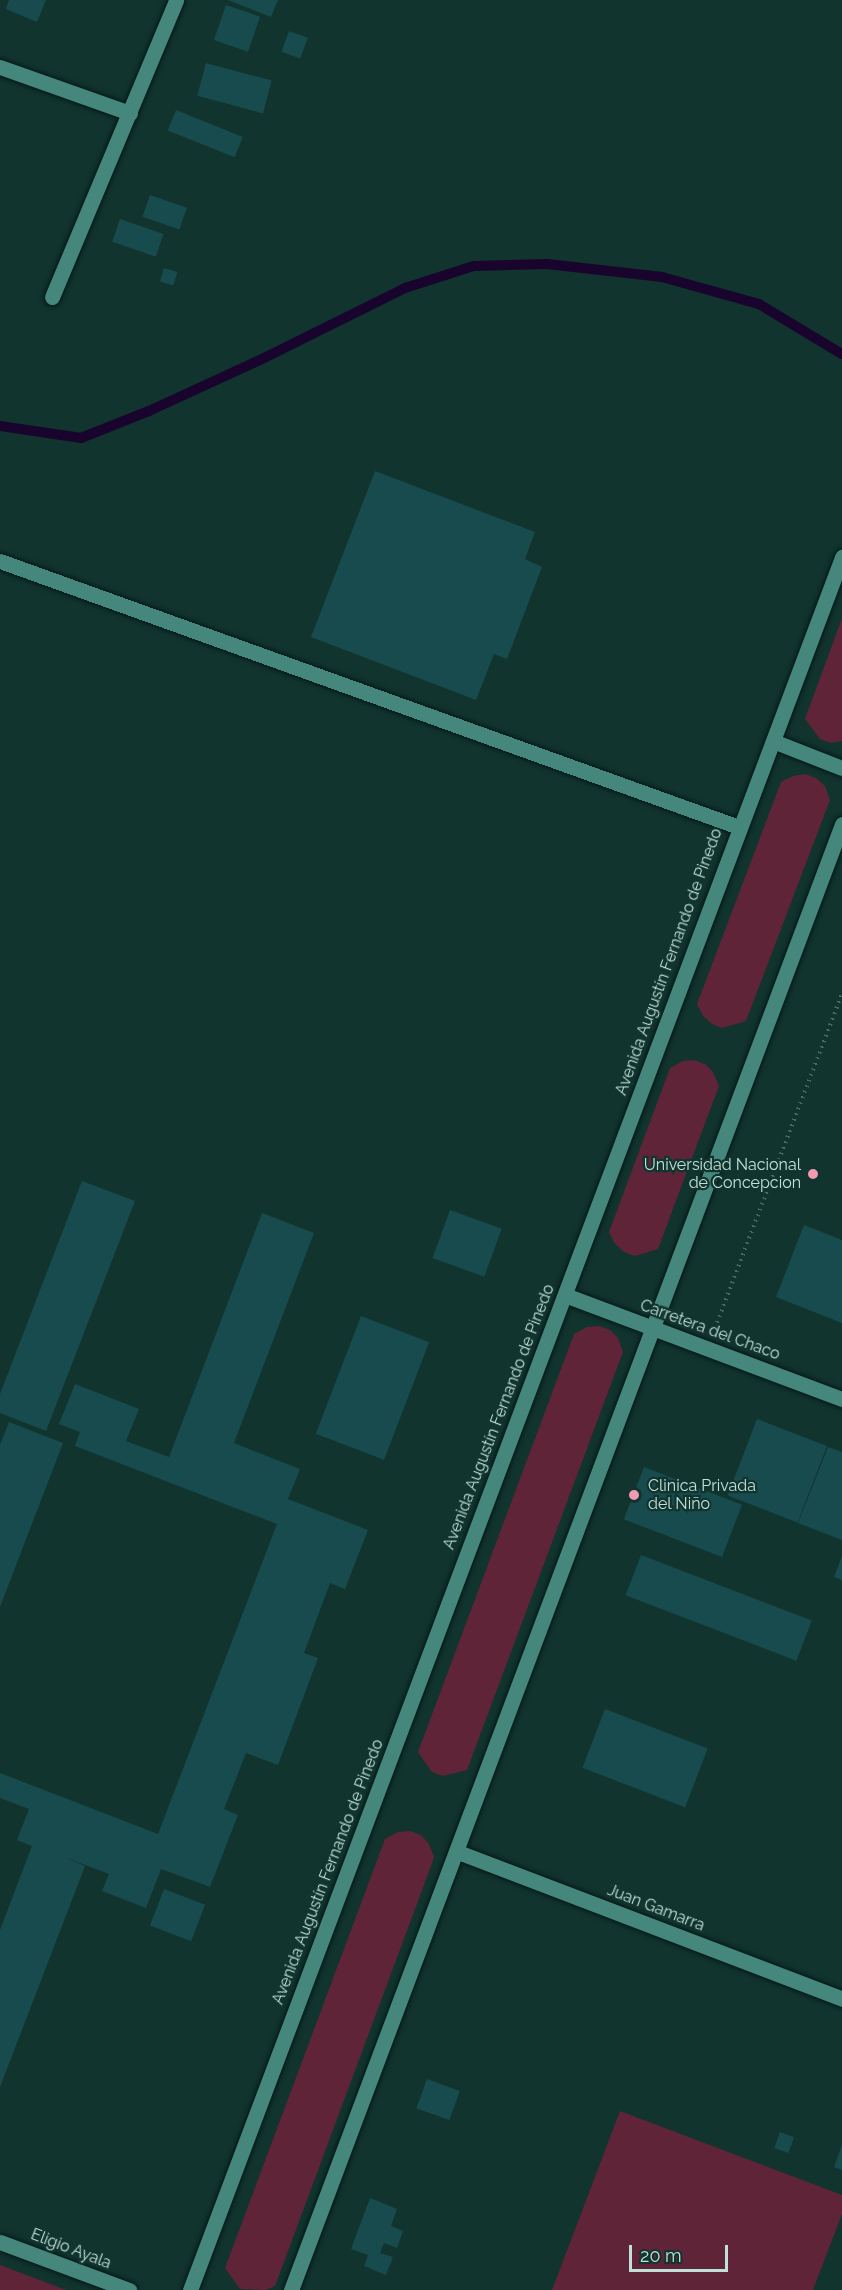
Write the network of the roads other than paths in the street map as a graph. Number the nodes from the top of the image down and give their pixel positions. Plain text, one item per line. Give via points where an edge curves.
1 (176, 0) edge
2 (0, 67) edge
3 (130, 113) junction
4 (52, 297) dead end
5 (842, 557) edge
6 (0, 561) edge
7 (773, 741) junction
8 (842, 768) edge
9 (842, 824) edge
10 (739, 827) junction
11 (565, 1295) junction
12 (654, 1329) junction
13 (842, 1398) edge
14 (458, 1852) junction
15 (842, 1999) edge
16 (0, 2241) edge
17 (129, 2290) edge
18 (190, 2290) edge
19 (291, 2290) edge

1 - 3 street
2 - 3 street
3 - 4 street
5 - 7 street, Avenida Augustín Fernando de Pinedo
6 - 10 street
7 - 8 street
7 - 10 street, Avenida Augustín Fernando de Pinedo
9 - 12 street
10 - 11 street, Avenida Augustín Fernando de Pinedo
11 - 12 street, Carretera del Chaco
11 - 18 street, Avenida Augustín Fernando de Pinedo
12 - 13 street, Carretera del Chaco
12 - 14 street
14 - 15 street, Juan Gamarra
14 - 19 street
16 - 17 street, Eligio Ayala

